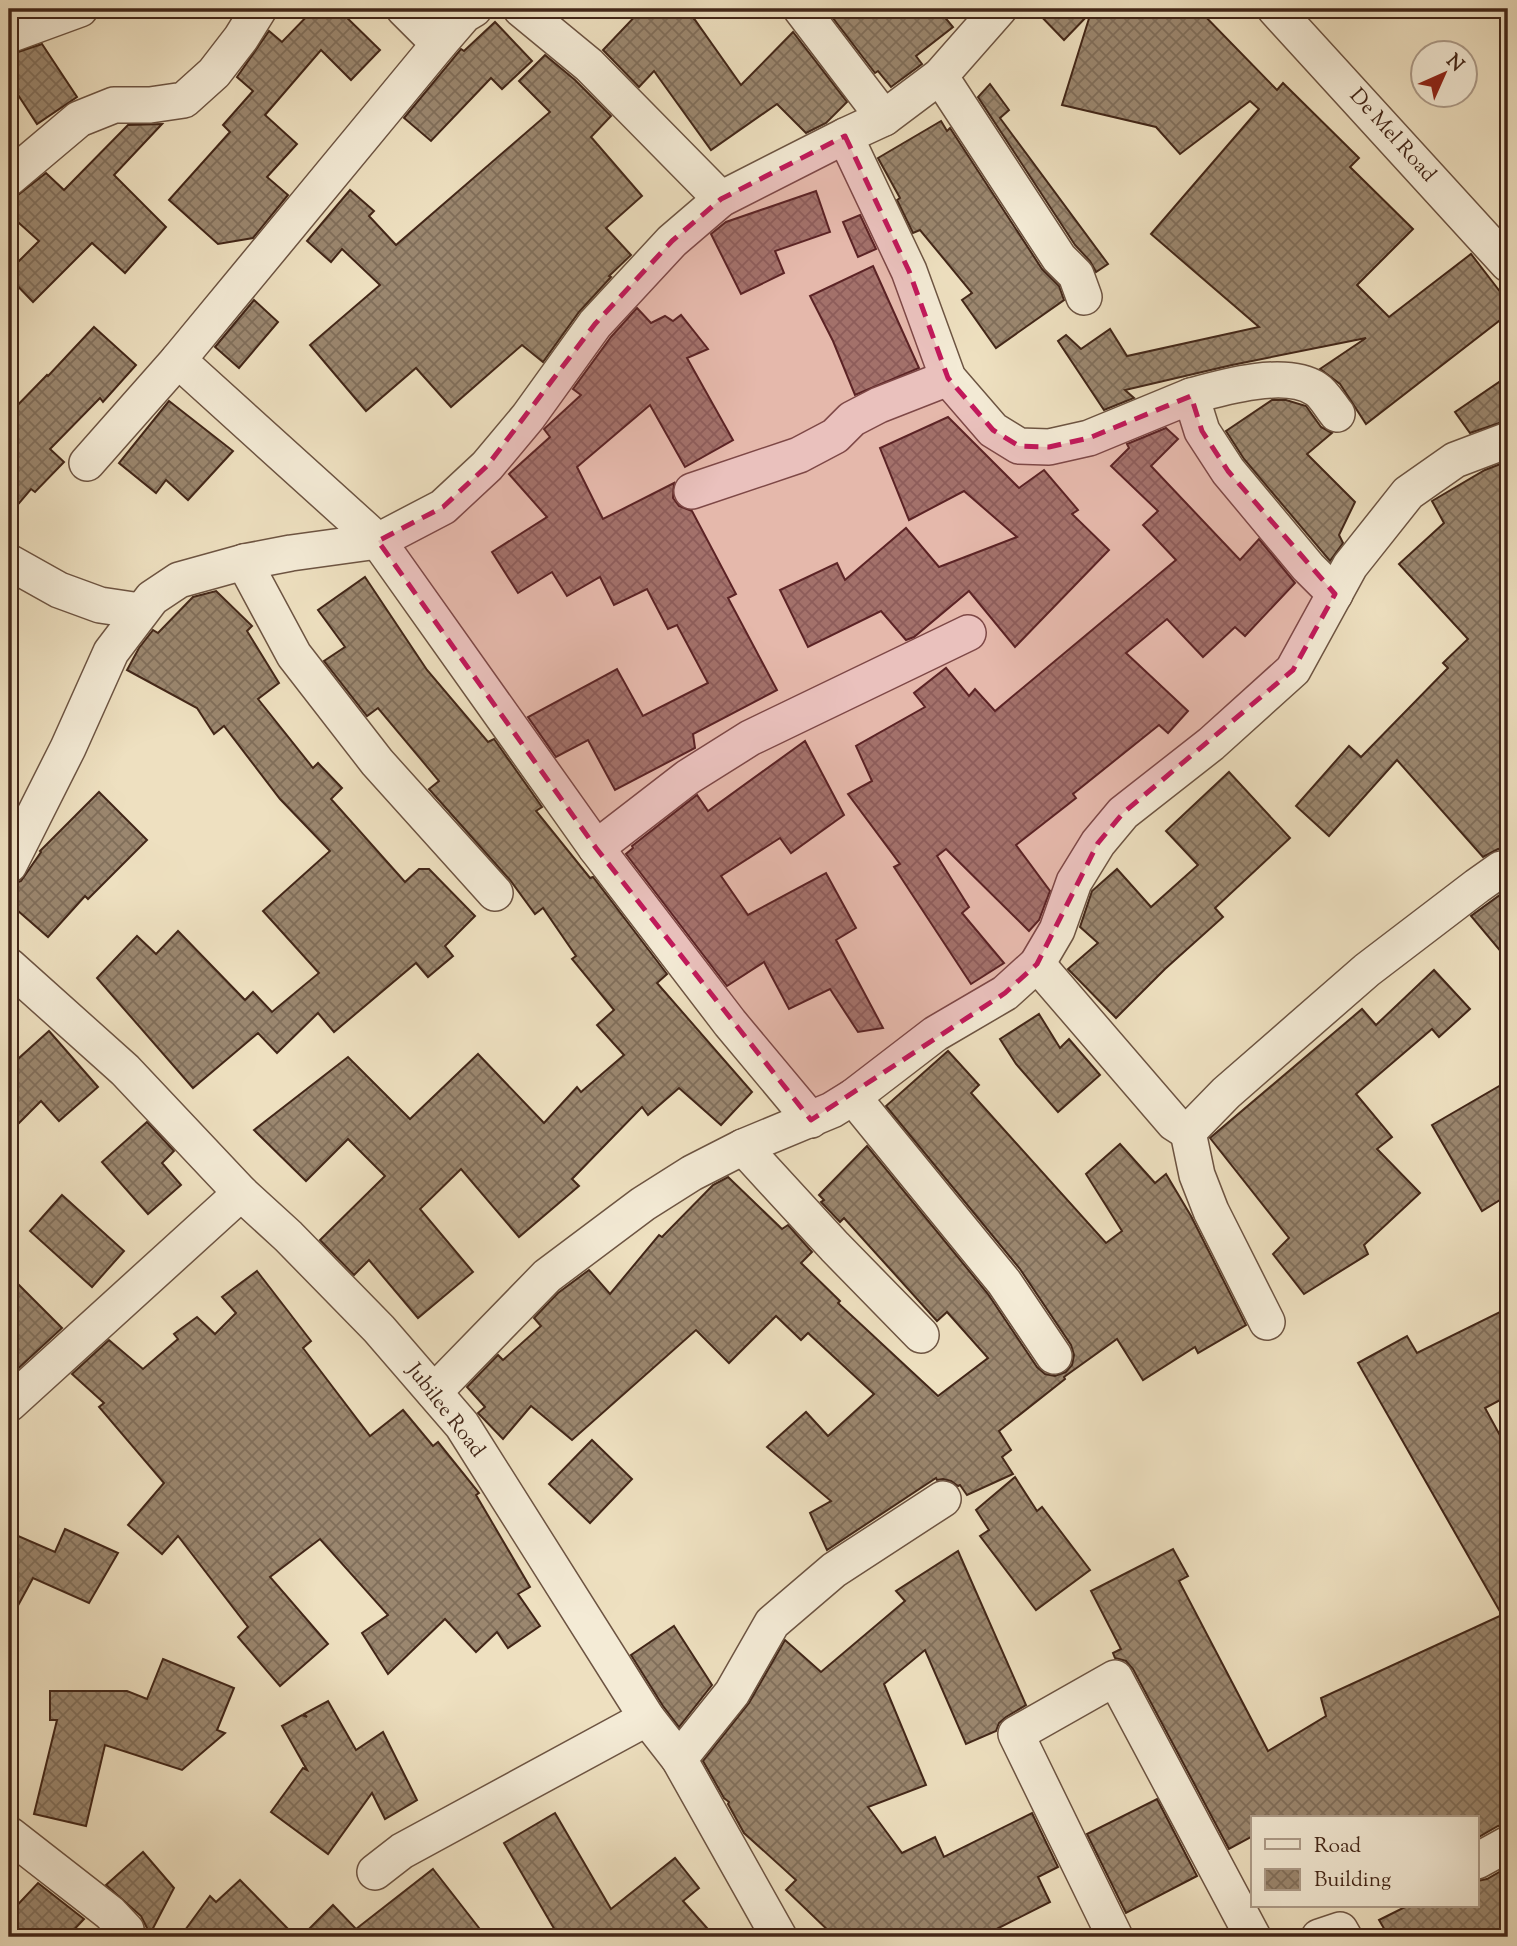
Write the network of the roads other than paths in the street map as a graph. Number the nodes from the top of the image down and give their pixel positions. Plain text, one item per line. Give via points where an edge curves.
1 (80, 9) edge
2 (259, 9) edge
3 (404, 9) edge
4 (474, 9) edge
5 (521, 9) edge
6 (801, 9) edge
7 (999, 9) edge
8 (1288, 13) edge
9 (9, 35) edge
10 (439, 44) junction
11 (940, 76) junction
12 (884, 118) junction
13 (845, 136) junction
14 (9, 178) edge
15 (721, 199) junction
16 (1508, 264) edge
17 (1084, 297) dead end
18 (178, 360) junction
19 (948, 378) junction
20 (1191, 396) junction
21 (1337, 414) dead end
22 (1508, 440) edge
23 (87, 463) dead end
24 (692, 491) dead end
25 (378, 541) junction
26 (9, 562) edge
27 (244, 562) junction
28 (1335, 594) junction
29 (140, 611) junction
30 (968, 633) dead end
31 (596, 848) junction
32 (9, 865) edge
33 (1508, 868) edge
34 (495, 893) dead end
35 (1037, 964) junction
36 (9, 966) edge
37 (853, 1097) junction
38 (811, 1120) junction
39 (1188, 1132) junction
40 (743, 1147) junction
41 (241, 1193) junction
42 (1267, 1322) dead end
43 (920, 1335) dead end
44 (1054, 1356) dead end
45 (433, 1392) junction
46 (9, 1405) edge
47 (943, 1499) dead end
48 (647, 1718) junction
49 (679, 1759) junction
50 (10, 1835) edge
51 (1508, 1844) edge
52 (1478, 1860) edge
53 (375, 1872) dead end
54 (124, 1937) edge
55 (779, 1937) edge
56 (1115, 1937) edge
57 (1253, 1937) edge
58 (1319, 1937) edge
59 (1344, 1937) edge

1 - 9 street
2 - 14 street via 214,73 184,100 114,105 79,119
3 - 10 street
4 - 10 street
5 - 15 street via 589,65
6 - 12 street
7 - 11 street
8 - 16 street, De Mel Road
10 - 18 street
11 - 12 street
11 - 17 street via 1059,258 1076,275
12 - 13 street
13 - 15 street
13 - 19 street via 909,271
15 - 25 street via 672,240 595,324 487,466 443,507
18 - 23 street
18 - 25 street
19 - 20 street via 993,430 1027,447 1089,438
19 - 24 street via 852,419 835,436 799,455
20 - 21 street via 1268,379 1316,389
20 - 28 street via 1202,431 1228,471
22 - 28 street via 1455,460 1408,493 1350,566
25 - 27 street
25 - 31 street
26 - 29 street via 100,606
27 - 29 street via 179,580
27 - 34 street via 294,655 377,762
28 - 35 street via 1293,670 1212,744 1123,813 1098,843 1074,882 1057,930
29 - 32 street via 111,652
30 - 31 street via 750,738
31 - 38 street
33 - 39 street via 1477,886 1367,970
35 - 37 street via 1005,993 935,1034
35 - 39 street via 1174,1123
36 - 41 street, Jubilee Road via 125,1070
37 - 38 street
37 - 44 street via 1004,1282
38 - 40 street
39 - 42 street via 1211,1211
40 - 43 street
40 - 45 street via 643,1204 547,1276
41 - 45 street, Jubilee Road via 379,1329
41 - 46 street
45 - 48 street, Jubilee Road via 462,1424
47 - 49 street via 834,1570 772,1623 732,1693
48 - 49 street, Jubilee Road
48 - 53 street via 402,1851
49 - 55 street, Jubilee Road
50 - 54 street via 110,1913 126,1930
51 - 52 street
56 - 57 street via 1016,1734 1115,1678
58 - 59 street via 1340,1930

